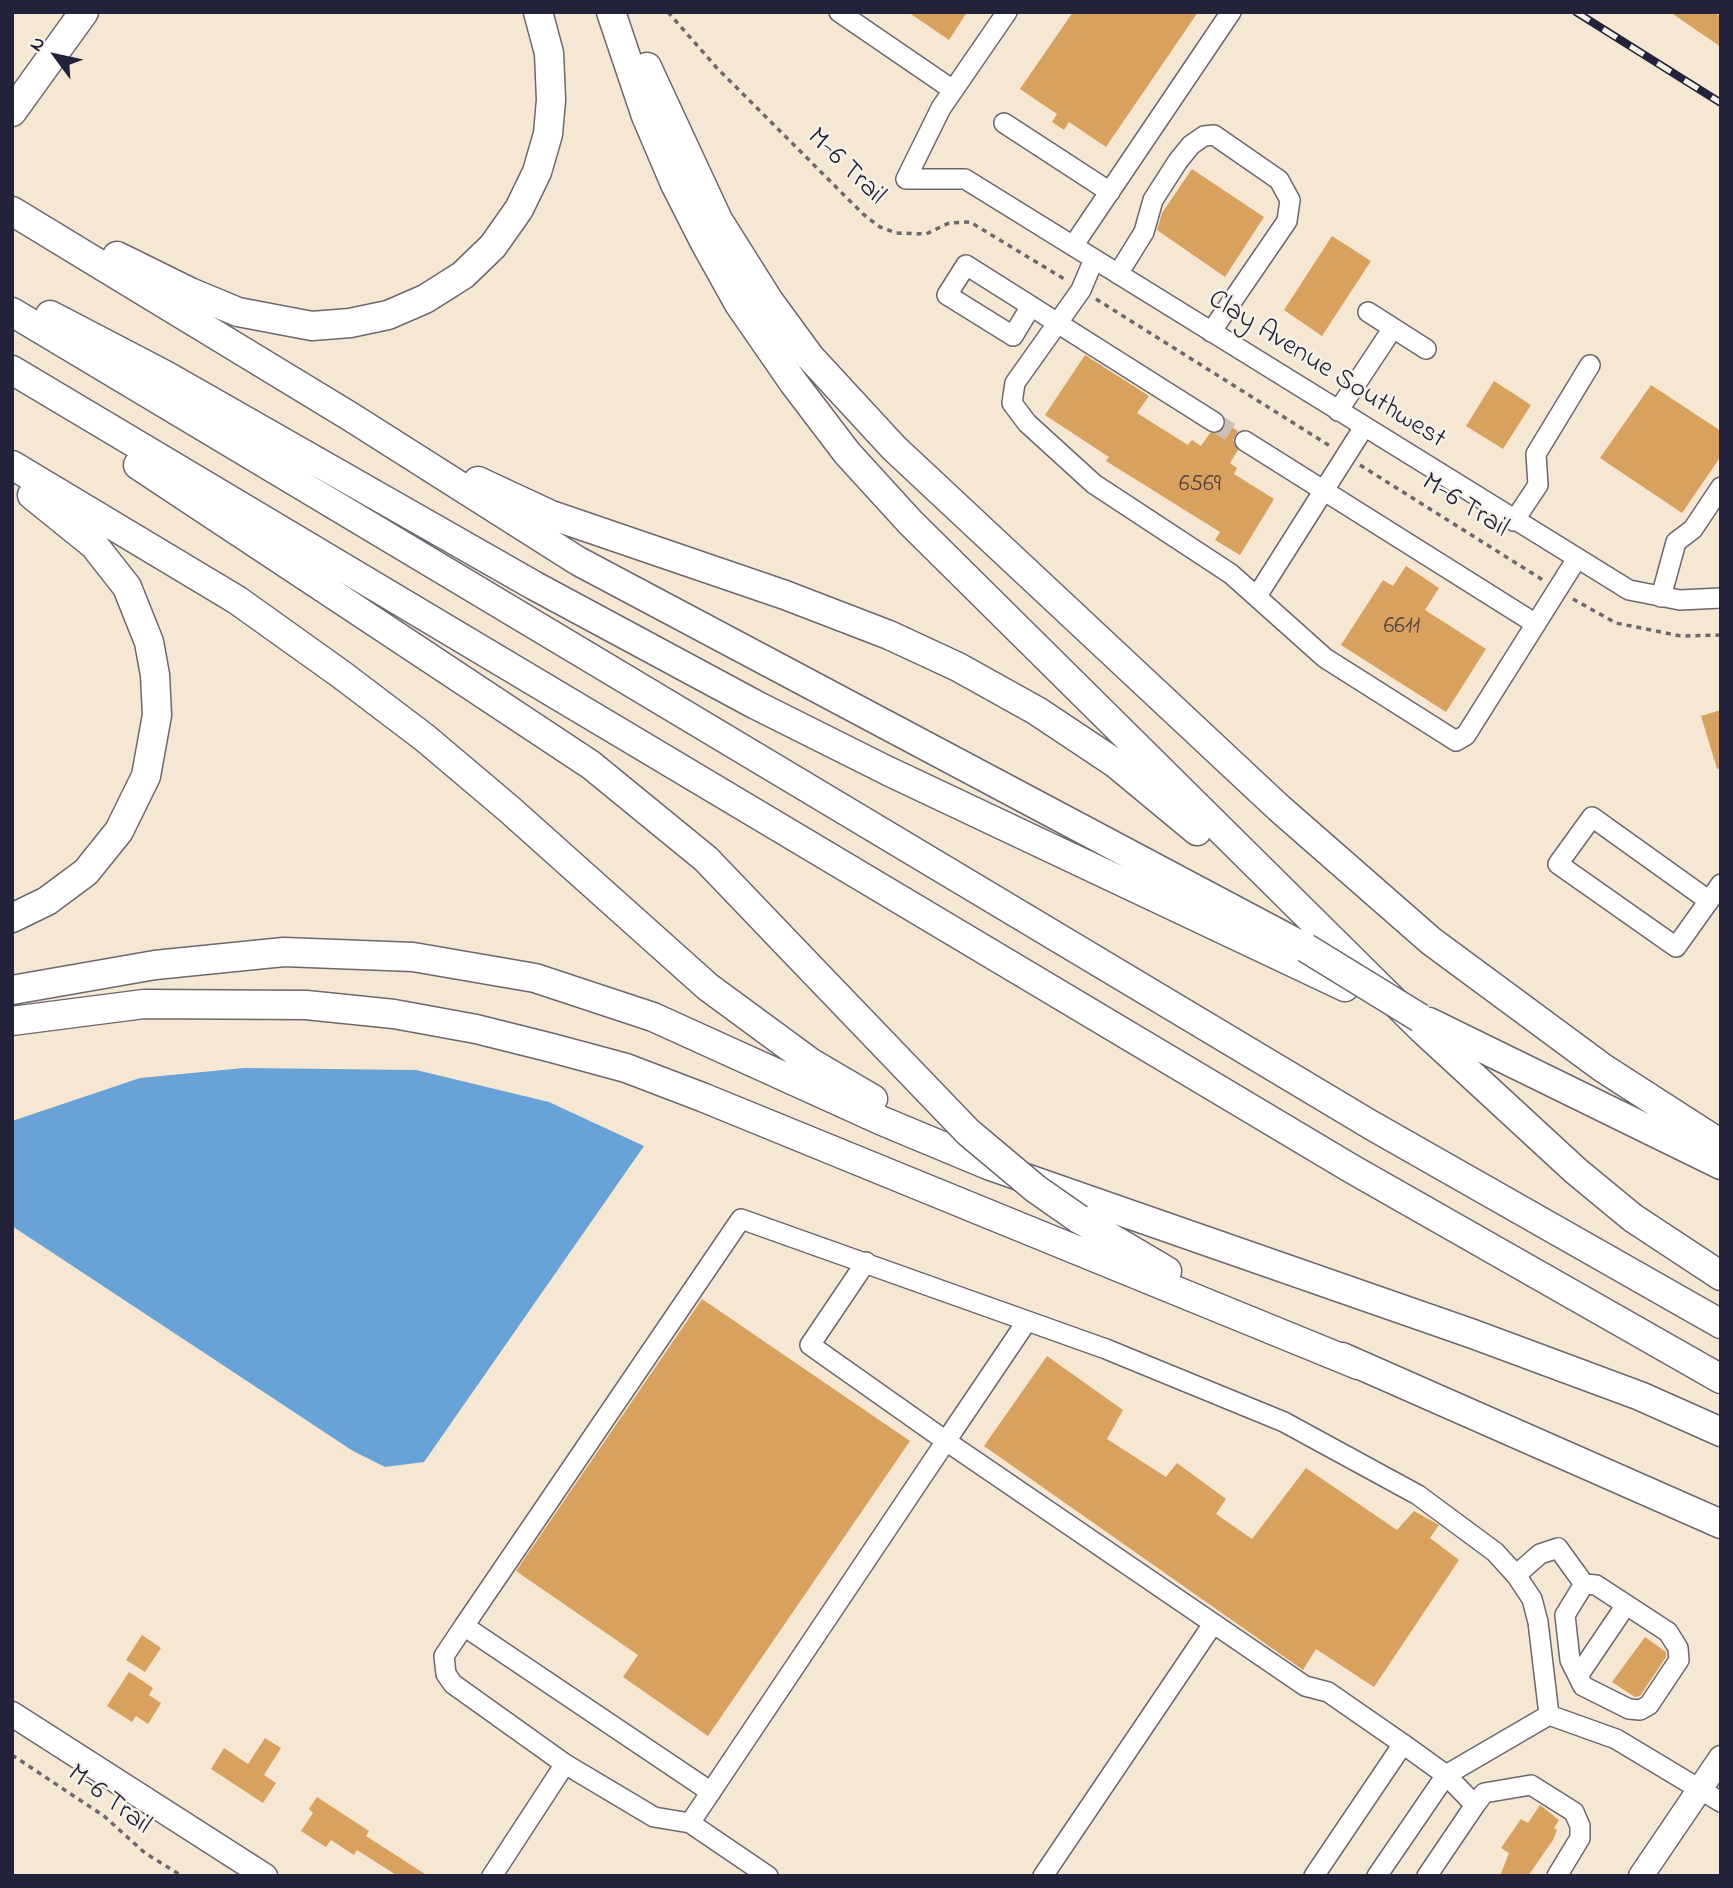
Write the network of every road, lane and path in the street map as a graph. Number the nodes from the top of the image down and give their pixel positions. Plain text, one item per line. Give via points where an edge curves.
1 (73, 12) edge
2 (84, 12) edge
3 (538, 12) edge
4 (611, 12) edge
5 (628, 12) edge
6 (668, 12) edge
7 (839, 12) edge
8 (1007, 12) edge
9 (1231, 12) edge
10 (953, 90) junction
11 (12, 110) edge
12 (1004, 123) dead end
13 (1110, 192) junction
14 (12, 209) edge
15 (1073, 246) junction
16 (1094, 259) junction
17 (1118, 274) junction
18 (1071, 284) dead end
19 (12, 296) edge
20 (1091, 297) dead end
21 (1031, 306) dead end
22 (12, 312) edge
23 (1368, 312) dead end
24 (1059, 324) junction
25 (1393, 328) junction
26 (1211, 332) junction
27 (1426, 349) dead end
28 (1590, 365) dead end
29 (12, 370) edge
30 (12, 378) edge
31 (1338, 411) junction
32 (351, 417) junction
33 (1214, 422) tunnel mouth
34 (1364, 427) junction
35 (1245, 441) tunnel mouth
36 (1336, 449) dead end
37 (1356, 463) dead end
38 (12, 465) edge
39 (12, 481) edge
40 (1721, 487) edge
41 (1323, 490) junction
42 (1514, 521) junction
43 (1576, 559) junction
44 (1552, 585) dead end
45 (1257, 596) junction
46 (1570, 597) dead end
47 (1661, 597) junction
48 (1721, 598) edge
49 (1536, 624) junction
50 (1721, 635) edge
51 (1721, 884) edge
52 (1708, 900) junction
53 (12, 918) edge
54 (12, 990) edge
55 (12, 1021) edge
56 (1421, 1024) junction
57 (1721, 1144) edge
58 (1721, 1165) edge
59 (1080, 1209) junction
60 (866, 1262) junction
61 (1721, 1276) edge
62 (1027, 1321) junction
63 (1721, 1324) edge
64 (1358, 1365) junction
65 (1721, 1379) edge
66 (1721, 1432) edge
67 (946, 1441) junction
68 (1721, 1524) edge
69 (1516, 1575) junction
70 (1584, 1584) junction
71 (1626, 1605) junction
72 (1213, 1624) junction
73 (464, 1626) junction
74 (1578, 1675) junction
75 (12, 1714) edge
76 (1549, 1715) junction
77 (1403, 1744) junction
78 (12, 1755) edge
79 (1721, 1758) edge
80 (565, 1764) junction
81 (1446, 1775) junction
82 (1700, 1788) junction
83 (711, 1792) junction
84 (1721, 1802) edge
85 (1475, 1805) junction
86 (690, 1823) junction
87 (1387, 1872) edge
88 (181, 1876) edge
89 (265, 1876) edge
90 (492, 1876) edge
91 (768, 1876) edge
92 (1043, 1876) edge
93 (1314, 1876) edge
94 (1427, 1876) edge
95 (1557, 1876) edge
96 (1641, 1876) edge

1 - 11 highway
2 - 11 highway
3 - 14 highway via 549,53 548,134 519,209 493,246 463,275 388,315 312,326 238,312 54,224
4 - 56 highway via 646,116 705,243 747,315 847,453 920,532
5 - 57 highway via 644,60 718,220 810,357 894,448 1279,808 1431,941 1603,1068
6 - 18 path, M-6 Trail via 726,77 880,228 926,233 949,223 970,222
7 - 10 street
8 - 10 street
9 - 13 street
10 - 15 street, Clay Avenue Southwest via 906,179 965,179
12 - 13 street
13 - 15 street
14 - 32 highway
15 - 16 street, Clay Avenue Southwest
16 - 17 street, Clay Avenue Southwest
16 - 24 street
17 - 26 street, Clay Avenue Southwest
17 - 26 street via 1144,232 1153,200 1178,161 1203,136 1214,135 1279,180 1290,201 1287,221
19 - 56 highway, bridge via 165,375 535,586 757,705
20 - 36 path
21 - 24 street
22 - 63 highway via 1371,1125
23 - 25 street
24 - 33 street
24 - 45 street via 1015,383 1012,403 1027,423 1094,484
25 - 27 street
25 - 31 street
26 - 31 street, Clay Avenue Southwest
28 - 42 street via 1536,454 1538,485
29 - 65 highway via 1352,1170
30 - 59 highway, bridge via 591,765 706,859 951,1117 1000,1160
31 - 34 street, Clay Avenue Southwest
32 - 56 highway, bridge via 578,561 1306,948
32 - 56 highway via 551,515 889,635 1037,711 1174,809
34 - 41 street
34 - 42 street, Clay Avenue Southwest
35 - 41 street
37 - 44 path, M-6 Trail
38 - 59 highway via 237,600 342,675 425,738 708,987 784,1044 836,1078
39 - 53 highway via 94,545 127,587 149,642 157,715 146,776 119,831 86,872 47,901
40 - 47 street via 1693,529 1676,542
41 - 45 street
41 - 49 street
42 - 43 street, Clay Avenue Southwest
43 - 47 street, Clay Avenue Southwest via 1629,590
43 - 49 street
45 - 49 street via 1325,659 1456,741 1466,735
46 - 50 path via 1616,623 1682,636
47 - 48 street, Clay Avenue Southwest
51 - 52 street
52 - 52 street via 1676,947 1558,864 1592,817
54 - 59 highway via 155,965 284,952 413,957 499,970 621,1004
55 - 64 highway via 144,1004 306,1005 408,1017 552,1048 626,1068 702,1097
56 - 58 highway
56 - 61 highway via 1576,1171 1633,1217
59 - 64 highway via 1193,1286
59 - 66 highway via 1547,1360
60 - 62 street
60 - 67 street via 810,1345
60 - 73 street via 741,1219
62 - 67 street
62 - 69 street via 1284,1422 1418,1495 1495,1552
64 - 68 highway
67 - 72 street
67 - 83 street
69 - 70 street via 1540,1554 1558,1548
69 - 76 street via 1532,1599 1538,1622
70 - 71 street via 1596,1585
70 - 74 street via 1565,1615 1570,1660
71 - 74 street
71 - 74 street via 1668,1633 1678,1648 1679,1660 1649,1705 1629,1709 1583,1686
72 - 77 street via 1305,1686 1328,1692
72 - 92 street
73 - 80 street via 444,1656 446,1674 453,1684
73 - 83 street
75 - 89 main road
76 - 81 street
76 - 82 street via 1616,1739
77 - 81 street
77 - 93 street
78 - 88 path, M-6 Trail via 104,1816 145,1853
79 - 82 main road
80 - 86 street via 654,1818
80 - 90 street
81 - 85 street
81 - 87 street
82 - 84 street
82 - 96 main road
83 - 86 street
85 - 94 street
85 - 95 street via 1484,1793 1531,1785 1574,1812 1580,1839
86 - 91 street

